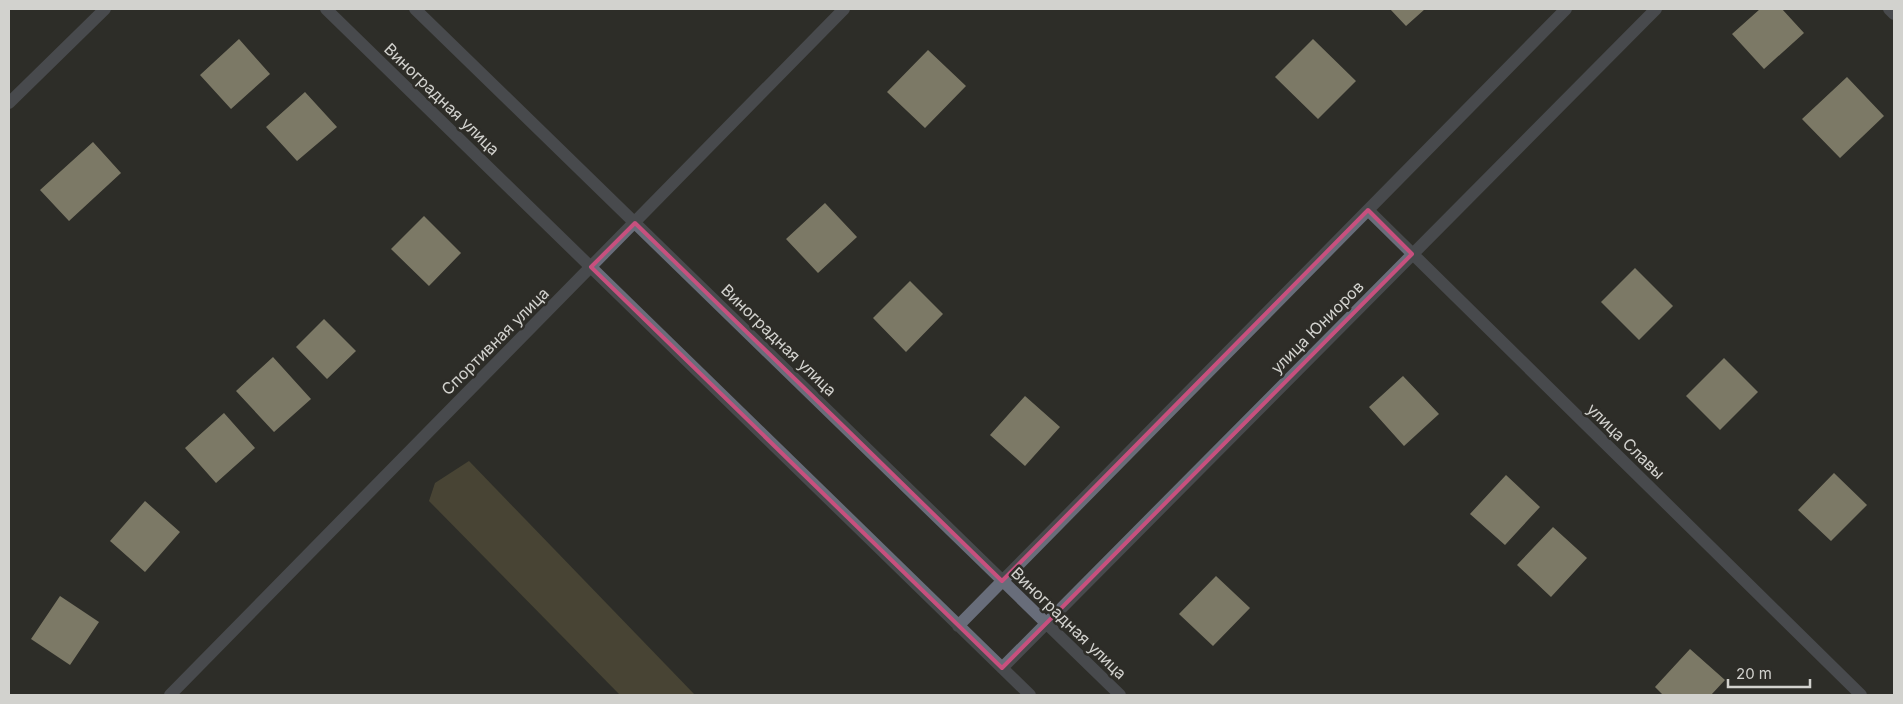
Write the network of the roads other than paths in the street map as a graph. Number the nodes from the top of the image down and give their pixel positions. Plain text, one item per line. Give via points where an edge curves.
1 (105, 9) edge
2 (326, 9) edge
3 (415, 9) edge
4 (844, 9) edge
5 (1566, 9) edge
6 (1656, 9) edge
7 (1889, 9) edge
8 (1894, 14) edge
9 (9, 103) edge
10 (1368, 210) junction
11 (635, 223) junction
12 (1412, 254) junction
13 (591, 267) junction
14 (1002, 581) junction
15 (1046, 623) junction
16 (958, 626) junction
17 (1002, 668) junction
18 (170, 695) edge
19 (1030, 695) edge
20 (1120, 695) edge
21 (1861, 695) edge

1 - 9 street
2 - 13 street, Виноградная улица
3 - 11 street, Виноградная улица
4 - 11 street, Спортивная улица
5 - 10 street
6 - 12 street, улица Юниоров
7 - 8 street
10 - 12 street, улица Славы
10 - 14 street
11 - 13 street, Спортивная улица
11 - 14 street, Виноградная улица
12 - 15 street, улица Юниоров
12 - 21 street, улица Славы
13 - 16 street, Виноградная улица
13 - 18 street, Спортивная улица
14 - 15 street, Виноградная улица
14 - 16 street
15 - 17 street, улица Юниоров
15 - 20 street, Виноградная улица
16 - 17 street, Виноградная улица
17 - 19 street, Виноградная улица

